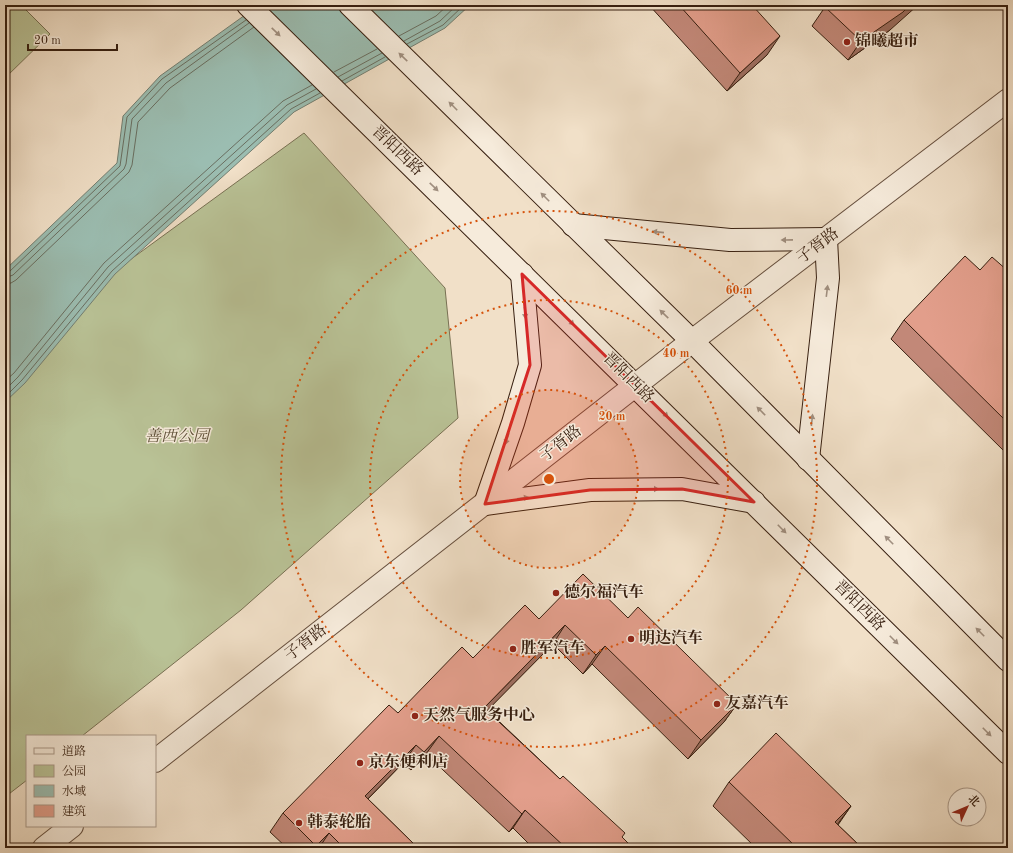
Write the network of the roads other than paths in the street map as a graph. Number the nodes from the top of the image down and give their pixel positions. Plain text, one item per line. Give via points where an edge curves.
1 (248, 5) edge
2 (350, 5) edge
3 (1008, 100) edge
4 (573, 225) junction
5 (826, 239) junction
6 (522, 274) junction
7 (692, 341) junction
8 (636, 386) junction
9 (808, 459) junction
10 (754, 502) junction
11 (485, 504) junction
12 (1008, 660) edge
13 (1008, 753) edge
14 (156, 760) edge
15 (71, 827) edge
16 (44, 848) edge

1 -> 6 main road, 晋阳西路
4 -> 2 main road
3 - 5 main road, 子胥路
5 -> 4 main road via 730,240
7 -> 4 main road
5 - 7 main road, 子胥路
9 -> 5 main road via 828,278
6 -> 8 main road, 晋阳西路
6 -> 11 main road via 530,365
7 - 8 main road, 子胥路
9 -> 7 main road
8 -> 10 main road, 晋阳西路
8 - 11 main road, 子胥路
12 -> 9 main road
11 -> 10 main road via 590,490 682,489
10 -> 13 main road, 晋阳西路
11 - 14 main road, 子胥路
15 - 16 main road

